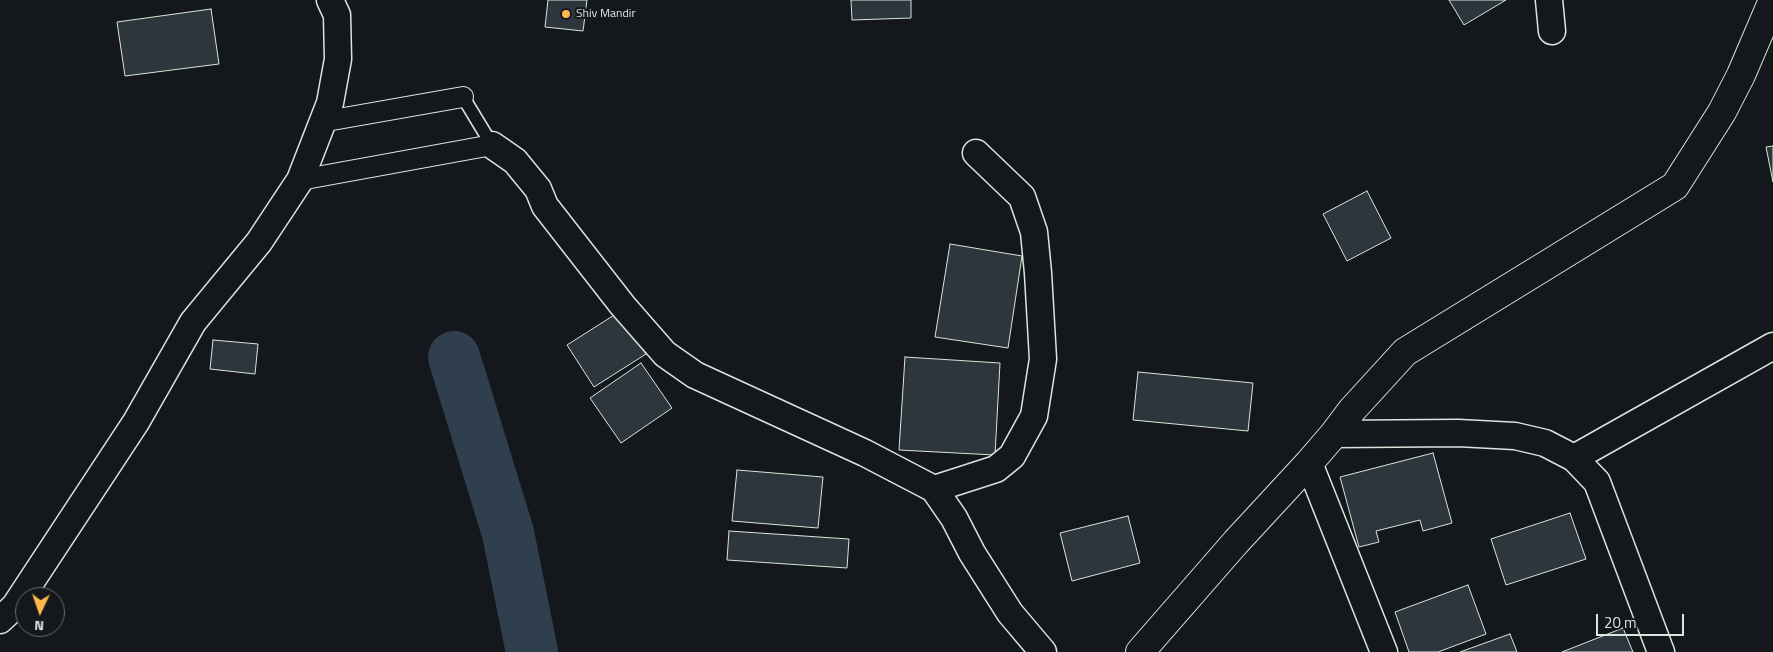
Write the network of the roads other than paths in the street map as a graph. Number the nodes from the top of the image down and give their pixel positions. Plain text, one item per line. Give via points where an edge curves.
1 (330, 0) edge
2 (1549, 0) edge
3 (1773, 0) edge
4 (1552, 31) dead end
5 (463, 97) joint
6 (321, 122) junction
7 (492, 145) junction
8 (976, 153) dead end
9 (300, 180) junction
10 (1773, 346) edge
11 (1334, 434) junction
12 (1574, 458) junction
13 (1309, 463) junction
14 (934, 489) junction
15 (0, 620) edge
16 (1043, 652) edge
17 (1140, 652) edge
18 (1384, 652) edge
19 (1661, 652) edge

1 - 6 street via 337,14 338,59 330,103
2 - 4 street
3 - 11 street via 1722,112 1675,186 1405,352
5 - 6 street
5 - 7 lane
6 - 9 street
7 - 9 street
7 - 14 street via 515,161 538,189 545,206 665,354 696,376 865,453
8 - 14 street via 1022,196 1034,232 1042,359 1034,416 1012,456 996,469
9 - 15 street via 259,242 193,322 136,422 15,606
10 - 12 street
11 - 12 street via 1515,436 1545,443
11 - 13 street
12 - 19 street via 1596,482
13 - 17 street
13 - 18 street
14 - 16 street via 1010,613

